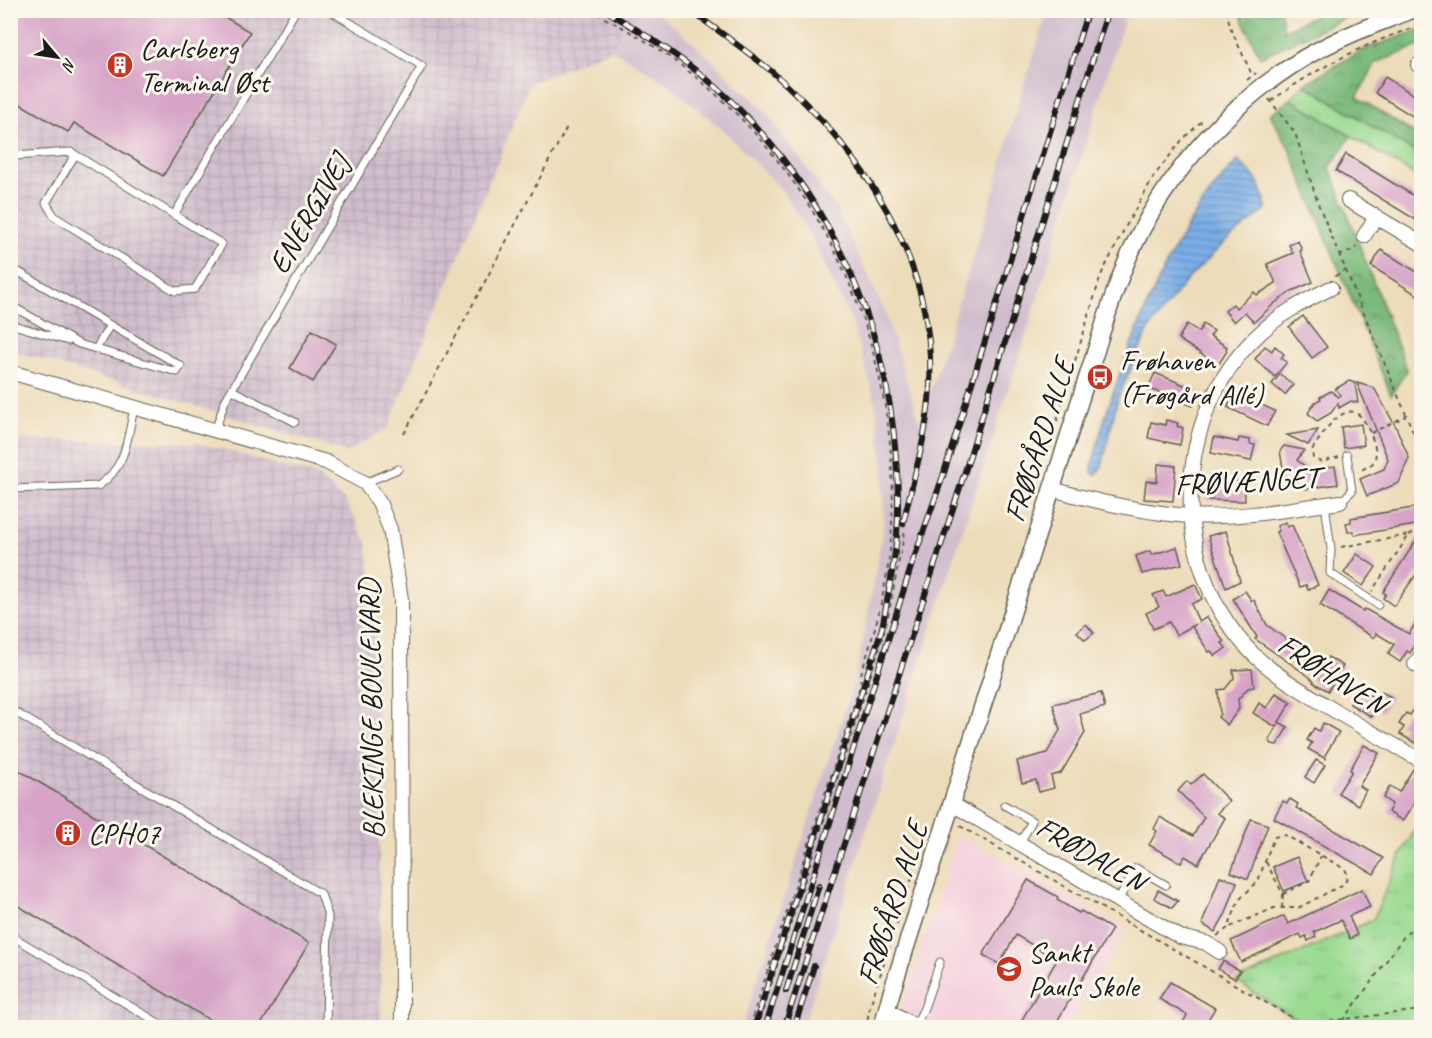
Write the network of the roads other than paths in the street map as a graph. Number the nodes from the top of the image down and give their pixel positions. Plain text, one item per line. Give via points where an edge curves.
1 (296, 10) edge
2 (329, 10) edge
3 (1412, 10) edge
4 (75, 155) junction
5 (12, 157) edge
6 (1348, 200) dead end
7 (174, 216) junction
8 (1376, 216) junction
9 (1364, 236) road end
10 (1422, 244) edge
11 (10, 267) edge
12 (1331, 288) dead end
13 (10, 306) edge
14 (10, 324) edge
15 (110, 325) junction
16 (79, 344) junction
17 (96, 350) junction
18 (10, 372) edge
19 (232, 390) junction
20 (134, 408) junction
21 (295, 422) dead end
22 (215, 431) junction
23 (1347, 454) road end
24 (398, 470) dead end
25 (365, 483) junction
26 (10, 485) edge
27 (10, 489) edge
28 (25, 489) junction
29 (1052, 489) junction
30 (1340, 502) joint
31 (1324, 504) junction
32 (1190, 516) junction
33 (1378, 605) dead end
34 (1422, 654) edge
35 (1422, 668) edge
36 (10, 709) edge
37 (1422, 761) edge
38 (1004, 805) dead end
39 (949, 811) junction
40 (1020, 843) junction
41 (1166, 885) dead end
42 (1118, 900) junction
43 (10, 935) edge
44 (1220, 952) dead end
45 (940, 963) dead end
46 (886, 1009) junction
47 (916, 1027) edge
48 (167, 1028) edge
49 (326, 1028) edge
50 (402, 1028) edge
51 (882, 1028) edge

1 - 7 lane
2 - 19 lane, ENERGIVEJ via 422,66
3 - 29 street, FRØGÅRD ALLE via 1312,54 1272,81 1224,120 1161,197 1122,273
4 - 5 lane via 71,152
4 - 7 lane
4 - 7 lane via 46,203 55,217 175,291 195,289 222,244
6 - 8 street
8 - 9 street
8 - 10 street
11 - 15 lane
12 - 32 street, FRØHAVEN via 1278,317 1247,346 1227,374 1200,430 1191,471
13 - 16 lane
14 - 16 lane
15 - 17 lane
15 - 17 lane via 181,366 177,372
16 - 17 lane
18 - 20 street, BLEKINGE BOULEVARD
19 - 21 lane
19 - 22 lane, ENERGIVEJ
20 - 22 street, BLEKINGE BOULEVARD
20 - 28 lane via 122,462 109,479 98,486
22 - 25 street, BLEKINGE BOULEVARD via 326,462
23 - 30 lane via 1352,491
24 - 25 lane
25 - 50 street, BLEKINGE BOULEVARD via 379,502 390,529 402,599
26 - 28 lane
27 - 28 lane
29 - 32 street, FRØVÆNGET via 1096,502
29 - 39 street, FRØGÅRD ALLE
30 - 31 street, FRØVÆNGET
31 - 32 street, FRØVÆNGET via 1237,515
31 - 33 lane via 1331,549 1330,573
32 - 37 street, FRØHAVEN via 1200,568 1216,605 1252,653 1290,684
34 - 35 street, FRØHAVEN via 1415,664
36 - 49 lane via 321,894 327,916
38 - 40 lane via 1032,821
39 - 40 street, FRØDALEN
39 - 46 street, FRØGÅRD ALLE
40 - 42 street, FRØDALEN
41 - 42 lane via 1136,868
42 - 44 street, FRØDALEN via 1180,937 1206,943
43 - 48 lane
45 - 47 lane
46 - 47 street, FRØGÅRD ALLE
46 - 51 street, FRØGÅRD ALLE

